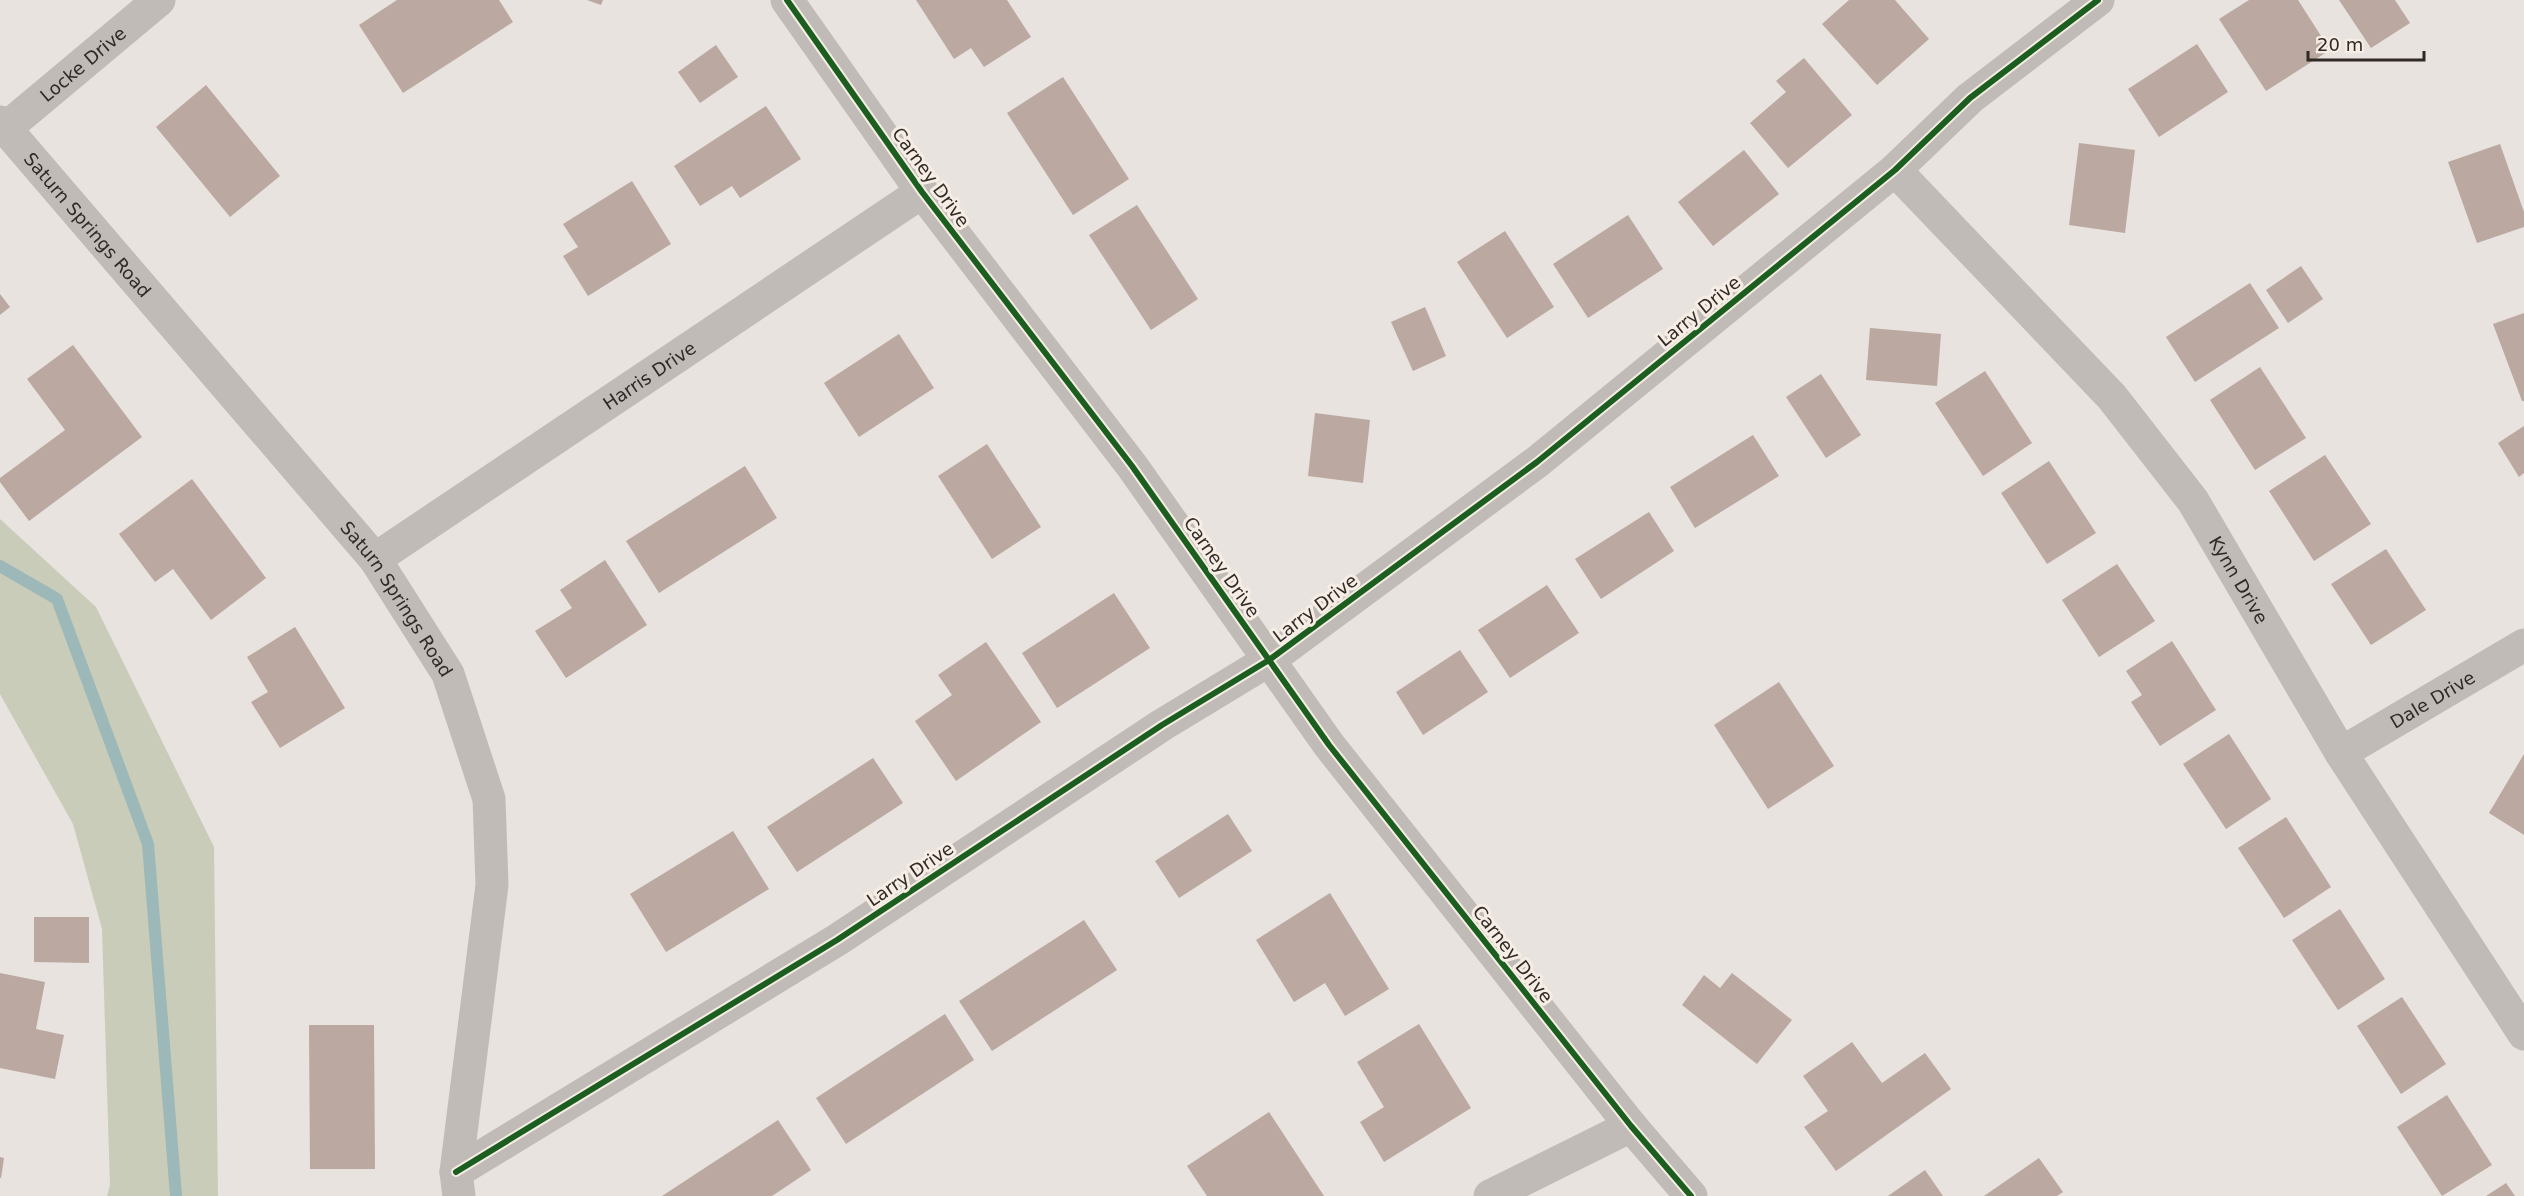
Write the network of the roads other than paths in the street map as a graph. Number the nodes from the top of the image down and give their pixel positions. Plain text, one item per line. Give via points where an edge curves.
1 (159, 0) edge
2 (787, 0) edge
3 (2098, 0) edge
4 (3, 125) edge
5 (1895, 170) junction
6 (922, 192) junction
7 (375, 559) junction
8 (2524, 645) edge
9 (1269, 660) junction
10 (2341, 753) junction
11 (2524, 1034) edge
12 (1631, 1126) junction
13 (458, 1184) edge
14 (1490, 1196) edge
15 (1691, 1196) edge

1 - 4 street, Locke Drive
2 - 6 street, Carney Drive
3 - 5 street, Larry Drive via 1970,98
4 - 7 street, Saturn Springs Road
5 - 9 street, Larry Drive via 1537,462
5 - 10 street, Kynn Drive via 2112,397 2193,501
6 - 7 street, Harris Drive
6 - 9 street, Carney Drive via 1132,466
7 - 13 street, Saturn Springs Road via 448,674 489,799 492,885
8 - 10 street, Dale Drive
9 - 12 street, Carney Drive via 1329,745
9 - 13 street, Larry Drive via 1162,725
10 - 11 street, Kynn Drive
12 - 14 street
12 - 15 street, Carney Drive

